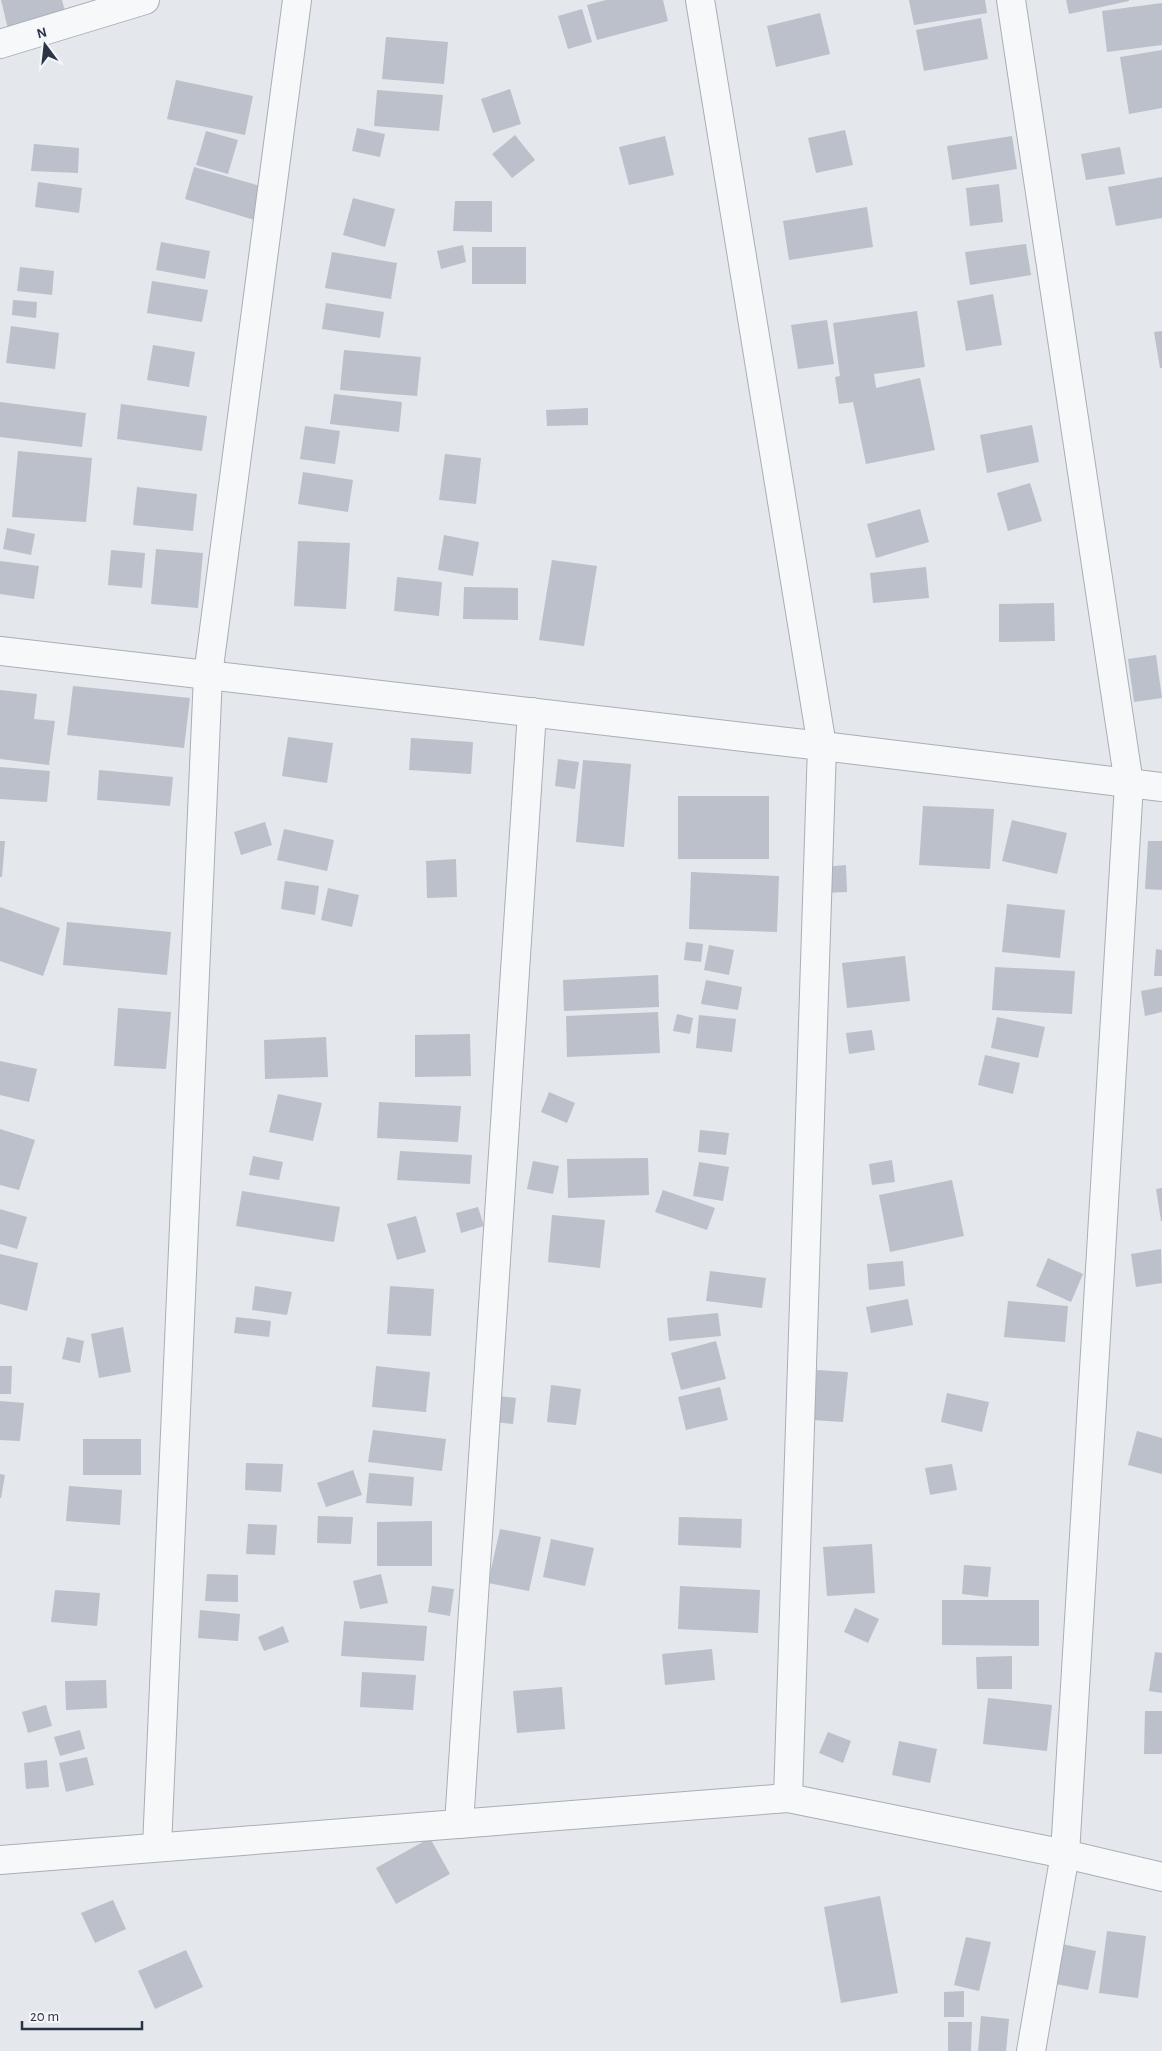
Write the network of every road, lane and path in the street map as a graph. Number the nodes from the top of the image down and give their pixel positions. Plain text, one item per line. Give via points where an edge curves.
1 (145, 0) edge
2 (297, 0) edge
3 (700, 0) edge
4 (1011, 0) edge
5 (0, 44) edge
6 (0, 651) edge
7 (208, 675) junction
8 (532, 712) junction
9 (822, 746) junction
10 (1129, 784) junction
11 (1162, 787) edge
12 (788, 1798) junction
13 (459, 1824) junction
14 (157, 1848) junction
15 (1065, 1854) junction
16 (0, 1860) edge
17 (1162, 1877) edge
18 (1031, 2051) edge

1 - 5 street
2 - 7 street
3 - 9 street
4 - 10 street
6 - 7 street
7 - 8 street
7 - 14 street
8 - 9 street
8 - 13 street
9 - 10 street
9 - 12 street
10 - 11 street
10 - 15 street
12 - 13 street
12 - 15 street
13 - 14 street
14 - 16 street
15 - 17 street
15 - 18 street

